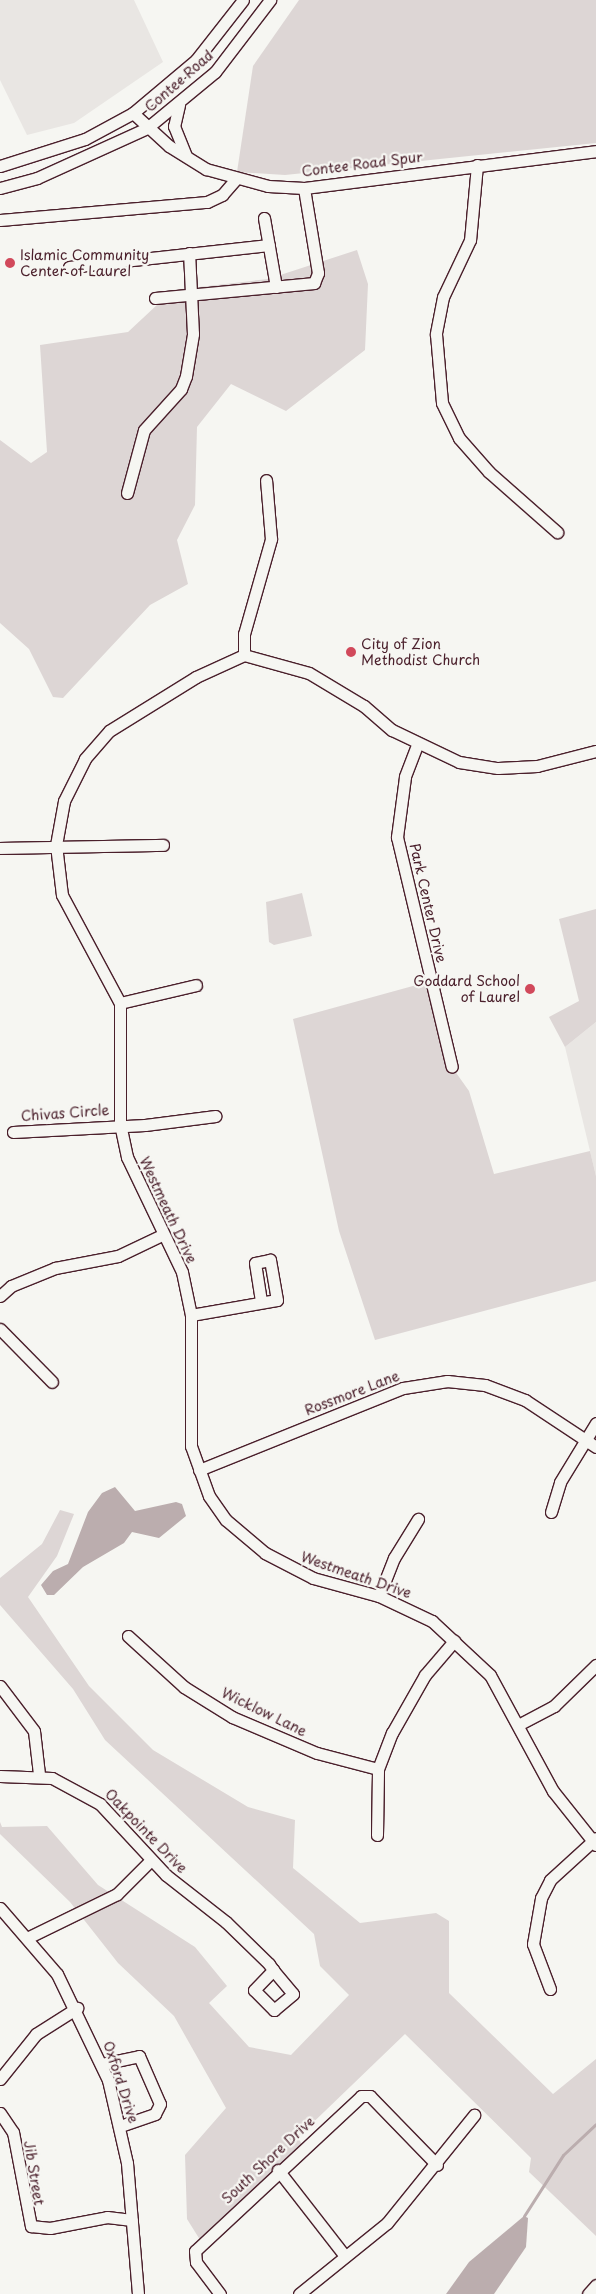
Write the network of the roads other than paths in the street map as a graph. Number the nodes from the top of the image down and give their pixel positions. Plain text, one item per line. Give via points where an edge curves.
1 (243, 0) edge
2 (270, 0) edge
3 (178, 105) junction
4 (133, 113) junction
5 (147, 128) junction
6 (596, 151) edge
7 (189, 160) junction
8 (477, 165) junction
9 (0, 166) edge
10 (235, 180) junction
11 (0, 188) edge
12 (304, 188) junction
13 (264, 218) dead end
14 (0, 220) edge
15 (269, 245) junction
16 (189, 253) junction
17 (69, 267) dead end
18 (276, 287) junction
19 (191, 295) junction
20 (155, 298) dead end
21 (266, 480) dead end
22 (127, 493) dead end
23 (557, 532) dead end
24 (244, 656) junction
25 (416, 745) junction
26 (596, 751) edge
27 (56, 845) junction
28 (163, 845) dead end
29 (0, 848) edge
30 (196, 985) dead end
31 (120, 1003) junction
32 (452, 1067) dead end
33 (215, 1116) dead end
34 (120, 1124) junction
35 (13, 1132) dead end
36 (162, 1235) junction
37 (0, 1296) edge
38 (261, 1302) dead end
39 (191, 1315) junction
40 (0, 1329) edge
41 (52, 1382) dead end
42 (596, 1423) edge
43 (585, 1440) junction
44 (596, 1447) edge
45 (199, 1470) junction
46 (551, 1512) dead end
47 (418, 1519) dead end
48 (379, 1596) junction
49 (128, 1636) dead end
50 (454, 1641) junction
51 (596, 1665) edge
52 (0, 1686) edge
53 (518, 1725) junction
54 (378, 1769) junction
55 (39, 1774) junction
56 (0, 1776) edge
57 (377, 1835) dead end
58 (595, 1842) edge
59 (151, 1860) junction
60 (0, 1908) edge
61 (29, 1937) junction
62 (273, 1970) junction
63 (550, 1989) dead end
64 (77, 2008) junction
65 (102, 2064) junction
66 (0, 2079) edge
67 (0, 2113) edge
68 (474, 2115) dead end
69 (121, 2126) junction
70 (437, 2164) junction
71 (278, 2170) junction
72 (132, 2220) junction
73 (345, 2256) junction
74 (596, 2285) edge
75 (138, 2294) edge
76 (220, 2294) edge
77 (299, 2294) edge
78 (588, 2294) edge

1 - 4 street, Contee Road via 196,60
2 - 3 street, Contee Road via 221,66
3 - 5 street, Contee Road
3 - 7 street via 176,141
4 - 5 street, Contee Road Spur
4 - 9 street, Contee Road via 85,139
5 - 7 street, Contee Road Spur
5 - 11 street, Contee Road via 37,178
6 - 8 street, Contee Road Spur
7 - 10 street, Contee Road Spur
8 - 12 street, Contee Road Spur
8 - 23 street via 470,240 443,297 436,334 442,404 459,438 489,472
10 - 12 street, Contee Road Spur
10 - 14 street via 222,195 207,202
12 - 18 street via 318,273 314,283
13 - 15 street
15 - 16 street
15 - 18 street
16 - 17 street
16 - 19 street
18 - 19 street
19 - 20 street
19 - 22 street via 193,334 186,376 181,389 144,430
21 - 24 street via 271,539 244,634
24 - 25 street via 309,672
24 - 27 street, Westmeath Drive via 196,676 109,731 86,759 64,801
25 - 26 street via 459,762 498,768 537,766
25 - 32 street, Park Center Drive via 405,777 397,836
27 - 28 street
27 - 29 street
27 - 31 street, Westmeath Drive via 62,895
30 - 31 street
31 - 34 street, Westmeath Drive
33 - 34 street, Chivas Circle
34 - 35 street, Chivas Circle
34 - 36 street, Westmeath Drive via 127,1156
36 - 37 street via 118,1256 55,1268 11,1286
36 - 39 street, Westmeath Drive via 182,1272
38 - 39 street
39 - 45 street, Westmeath Drive via 188,1412 191,1446
40 - 41 street
42 - 43 street
43 - 44 street, Rossmore Lane
43 - 45 street, Rossmore Lane via 525,1400 485,1385 447,1380 403,1388
43 - 46 street via 560,1482
45 - 48 street, Westmeath Drive via 226,1520 265,1553 313,1578
47 - 48 street via 394,1558
48 - 50 street, Westmeath Drive via 432,1621
49 - 54 street, Wicklow Lane via 184,1687 232,1717 317,1753
50 - 53 street, Westmeath Drive via 490,1675
50 - 54 street via 408,1702
51 - 53 street via 554,1706
52 - 55 street via 34,1731
53 - 58 street, Westmeath Drive via 553,1791
54 - 57 street
55 - 56 street, Oakpointe Drive
55 - 59 street, Oakpointe Drive via 88,1794
58 - 63 street via 550,1880 541,1898 533,1944
59 - 61 street via 117,1894
59 - 62 street, Oakpointe Drive via 226,1922
60 - 61 street, Oxford Drive
61 - 64 street, Oxford Drive
62 - 62 street, Oakpointe Drive via 254,1990 274,2010 293,1994
64 - 65 street, Oxford Drive
64 - 66 street via 36,2034
65 - 69 street, Oxford Drive
65 - 69 street via 139,2056 160,2104 155,2114
67 - 72 street, Jib Street via 12,2132 31,2226 50,2228 107,2217
68 - 70 street
69 - 72 street, Oxford Drive
70 - 71 street, South Shore Drive via 365,2094
70 - 73 street via 387,2223
71 - 73 street
71 - 76 street, South Shore Drive via 194,2256
72 - 75 street, Oxford Drive
73 - 77 street
74 - 78 street

